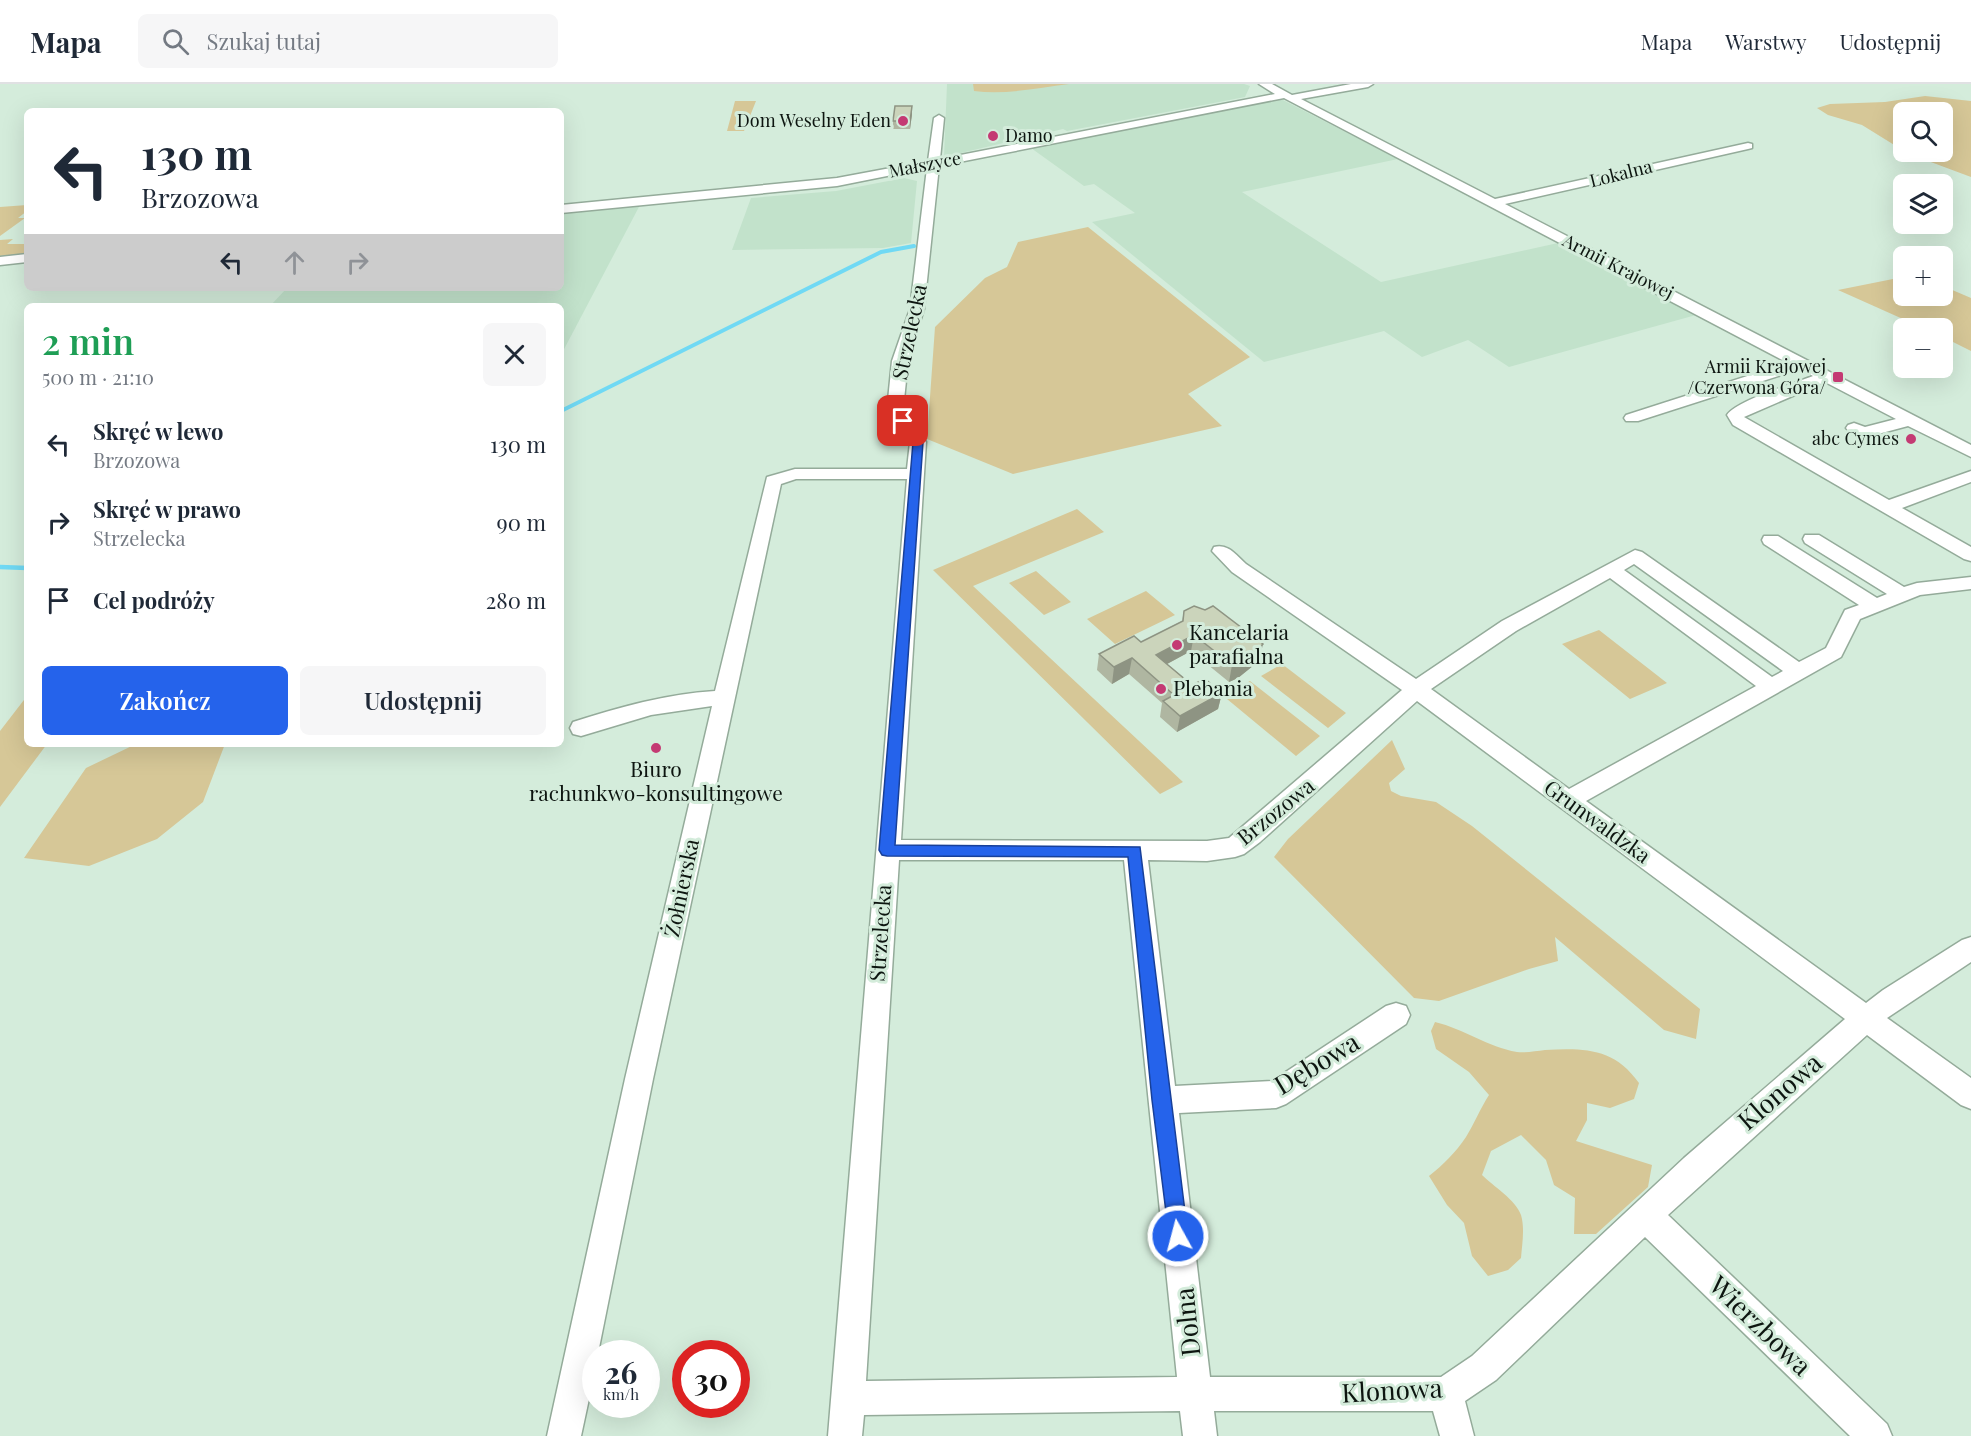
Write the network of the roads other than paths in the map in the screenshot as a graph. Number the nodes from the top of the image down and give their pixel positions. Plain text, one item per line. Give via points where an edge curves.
1 (1264, 84) edge
2 (1368, 84) edge
3 (1288, 97) junction
4 (939, 118) dead end
5 (1748, 146) dead end
6 (934, 164) junction
7 (1495, 203) junction
8 (564, 209) edge
9 (24, 258) edge
10 (0, 261) edge
11 (1802, 363) junction
12 (1826, 376) junction
13 (1632, 418) dead end
14 (1911, 420) junction
15 (1854, 428) dead end
16 (1971, 452) edge
17 (914, 474) junction
18 (1971, 476) edge
19 (1887, 507) junction
20 (1812, 539) dead end
21 (1771, 540) dead end
22 (1221, 552) dead end
23 (1971, 555) edge
24 (1612, 570) junction
25 (1971, 583) edge
26 (1902, 594) junction
27 (1874, 605) junction
28 (1799, 672) junction
29 (1772, 687) junction
30 (1417, 690) junction
31 (723, 698) junction
32 (581, 728) dead end
33 (1568, 801) junction
34 (887, 850) junction
35 (1135, 851) junction
36 (1971, 948) edge
37 (1396, 1015) dead end
38 (1867, 1018) junction
39 (1971, 1095) edge
40 (1161, 1100) junction
41 (1645, 1215) junction
42 (1196, 1394) junction
43 (1446, 1394) junction
44 (847, 1398) junction
45 (564, 1436) edge
46 (845, 1436) edge
47 (1200, 1436) edge
48 (1457, 1436) edge
49 (1875, 1436) edge

1 - 3 street, Armii Krajowej
2 - 3 street, Małszyce
3 - 6 street, Małszyce
3 - 7 street, Armii Krajowej
4 - 6 street, Strzelecka
5 - 7 street, Lokalna
6 - 8 street, Małszyce via 819,185
6 - 17 street, Strzelecka via 917,309 900,361 895,410 918,442
7 - 11 street, Armii Krajowej
9 - 10 street
11 - 12 street, Armii Krajowej
11 - 13 street
12 - 14 street, Armii Krajowej
12 - 19 street via 1735,415 1739,422
14 - 15 street via 1863,433
14 - 16 street, Armii Krajowej
17 - 31 street, Żołnierska via 795,474 773,481
17 - 34 street, Strzelecka
18 - 19 street
19 - 23 street
20 - 26 street
21 - 27 street
22 - 30 street, Grunwaldzka
24 - 28 street, Brzozowa via 1635,556
24 - 29 street
24 - 30 street, Brzozowa via 1509,626
25 - 26 street
26 - 27 street
27 - 28 street via 1852,615 1834,652
28 - 29 street
29 - 33 street
30 - 33 street, Grunwaldzka
30 - 35 street, Brzozowa via 1235,847
31 - 32 street via 657,705
31 - 45 street, Żołnierska
33 - 38 street, Grunwaldzka
34 - 35 street, Brzozowa
34 - 44 street, Strzelecka
35 - 40 street, Dolna
36 - 38 street, Klonowa
37 - 40 street, Dębowa via 1276,1094
38 - 39 street, Grunwaldzka
38 - 41 street, Klonowa
40 - 42 street, Dolna
41 - 43 street, Klonowa via 1484,1368
41 - 49 street, Wierzbowa
42 - 43 street, Klonowa
42 - 44 street, Klonowa
42 - 47 street, Dolna
43 - 48 street
44 - 46 street, Strzelecka

